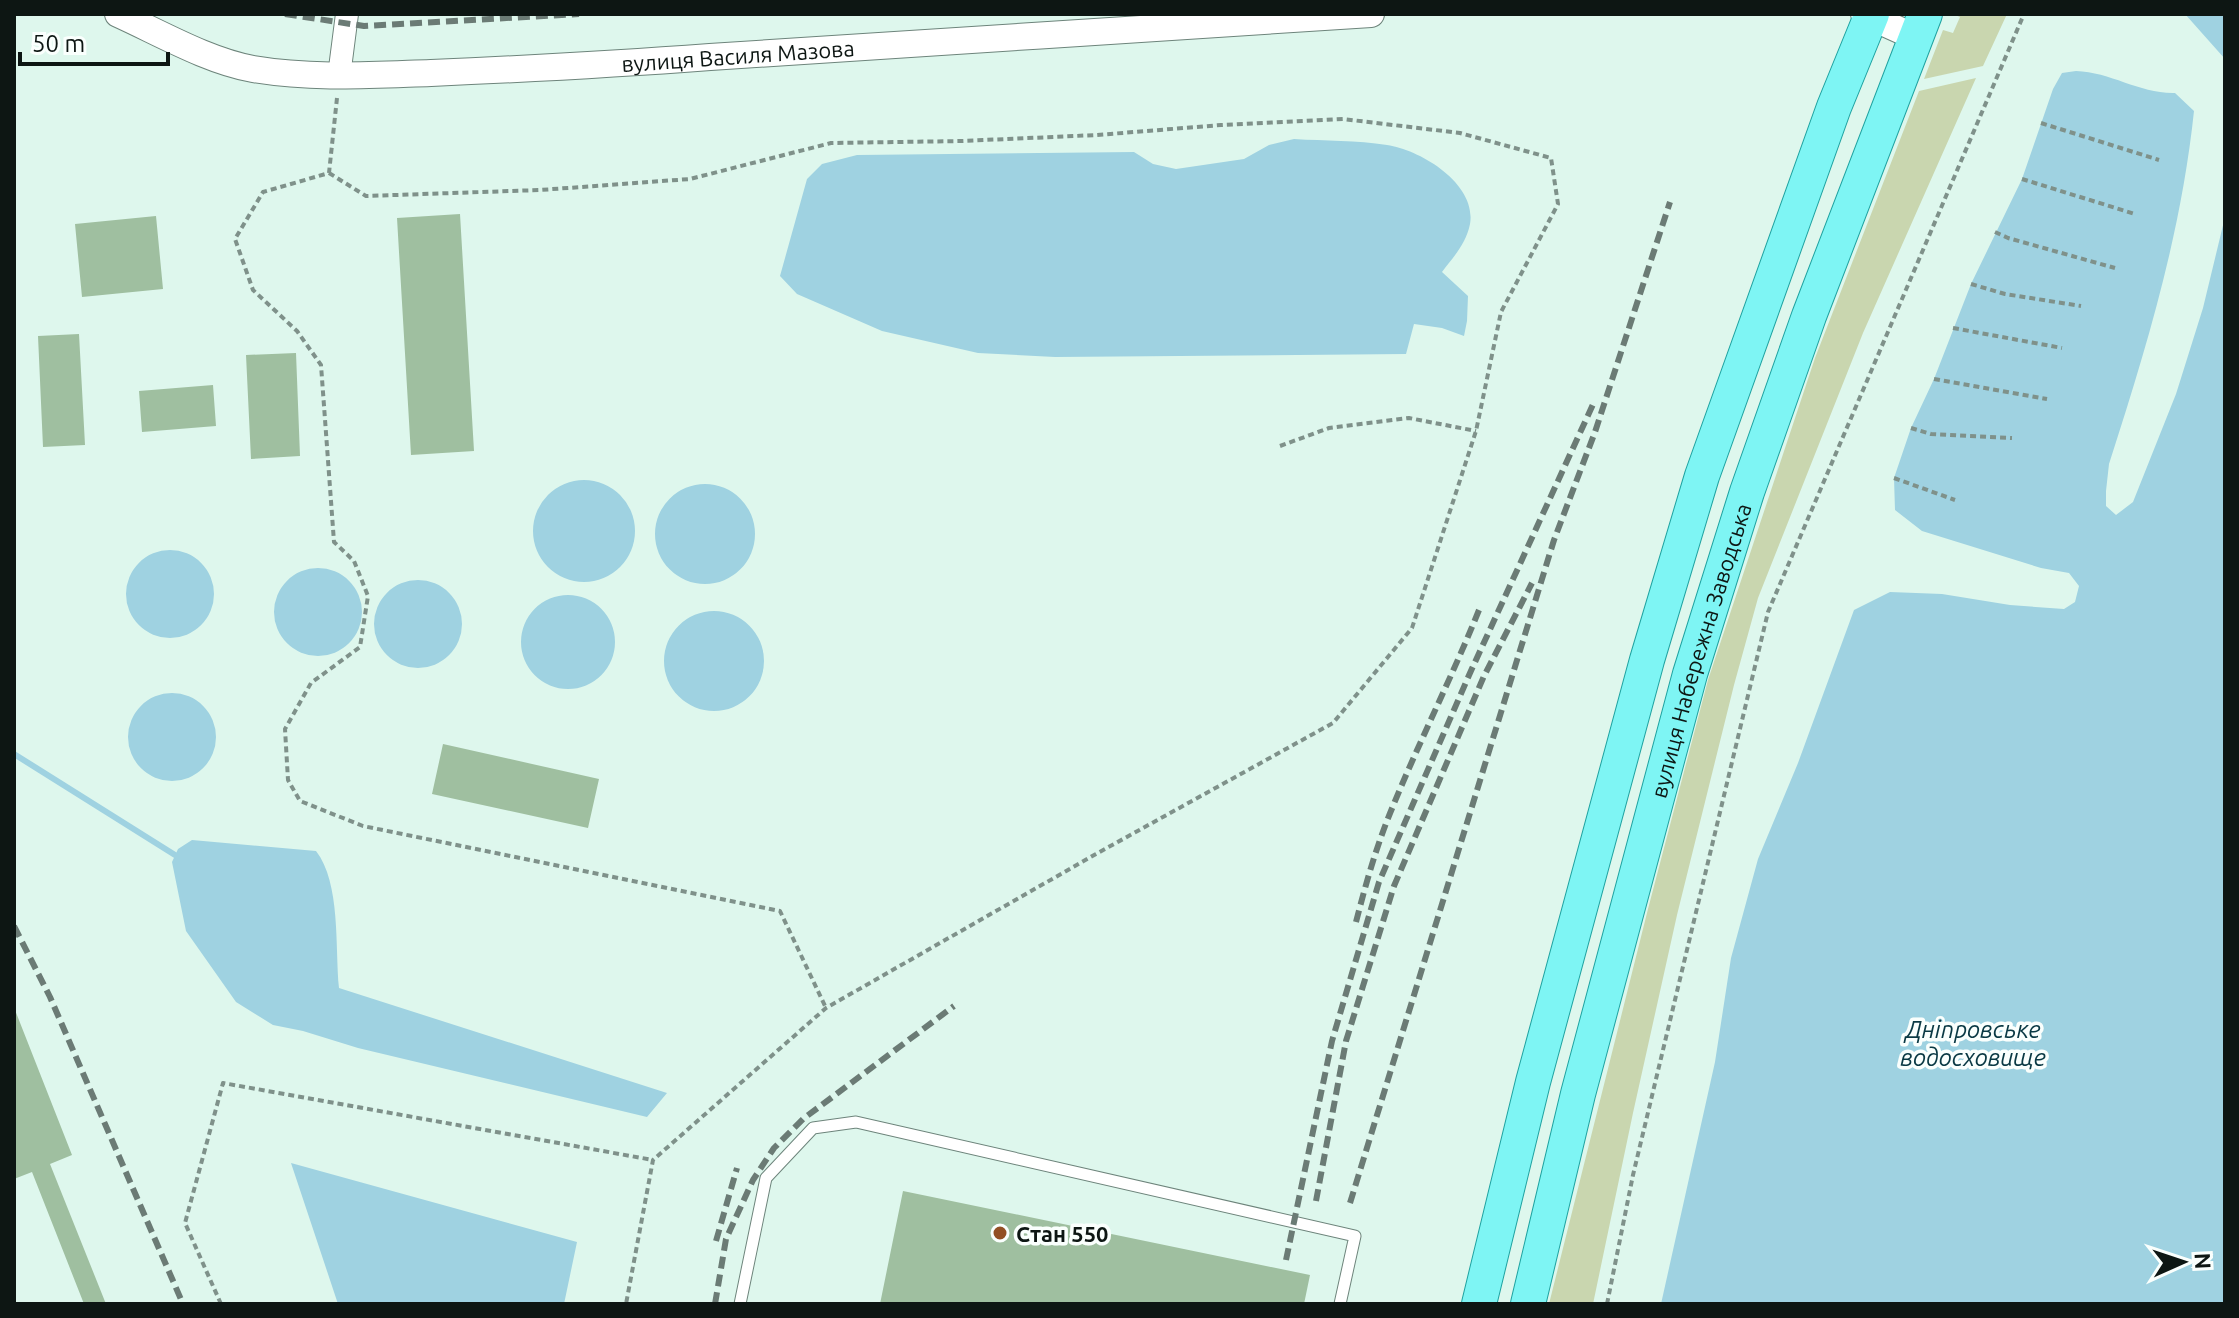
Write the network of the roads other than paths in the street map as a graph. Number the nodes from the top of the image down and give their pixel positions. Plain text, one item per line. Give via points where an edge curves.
1 (118, 14) edge
2 (347, 14) edge
3 (1371, 14) edge
4 (1869, 15) edge
5 (1920, 26) edge
6 (339, 76) junction
7 (740, 1304) edge
8 (1340, 1304) edge
9 (1479, 1304) edge
10 (1528, 1304) edge

1 - 6 street, вулиця Василя Мазова via 249,69
2 - 6 street
3 - 6 street, вулиця Василя Мазова via 603,65
4 - 5 street
4 - 9 main road via 1702,476 1533,1082
5 - 10 main road, вулиця Набережна Заводська via 1798,345 1695,658 1578,1094
7 - 8 lane via 766,1178 813,1128 856,1122 1355,1236

